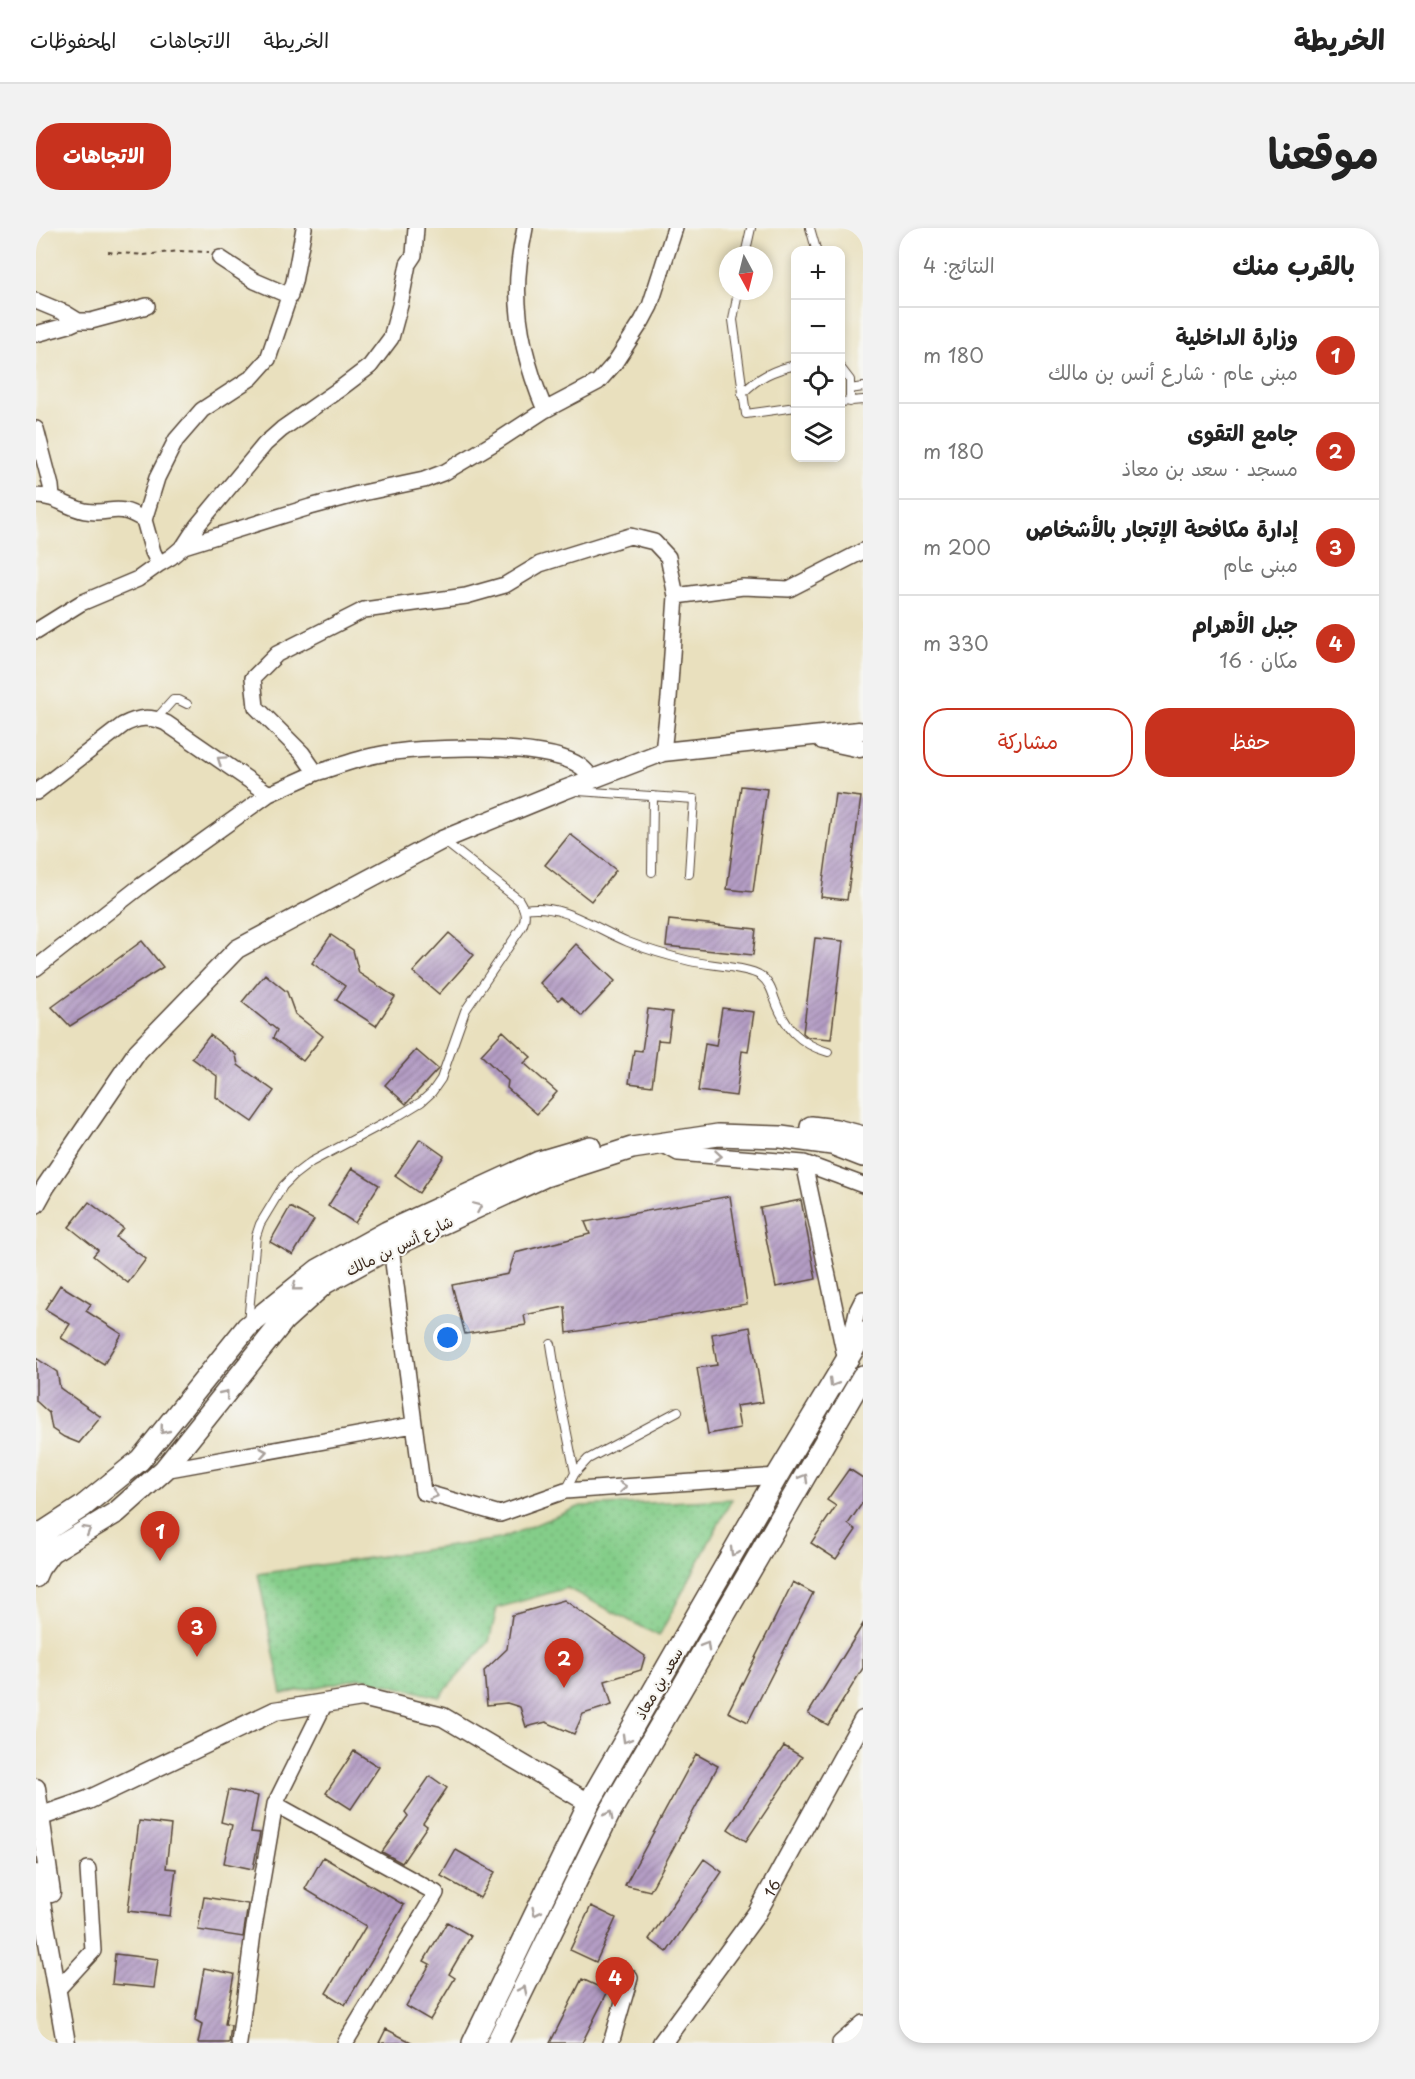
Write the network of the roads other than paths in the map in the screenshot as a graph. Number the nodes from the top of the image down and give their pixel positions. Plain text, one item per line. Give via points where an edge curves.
1 (304, 228) edge
2 (416, 228) edge
3 (525, 228) edge
4 (675, 228) edge
5 (751, 228) edge
6 (810, 228) edge
7 (747, 246) edge
8 (815, 246) edge
9 (220, 258) road end
10 (290, 296) junction
11 (736, 300) edge
12 (36, 301) edge
13 (147, 306) dead end
14 (78, 321) junction
15 (36, 334) edge
16 (791, 366) edge
17 (845, 374) edge
18 (863, 387) edge
19 (850, 389) junction
20 (742, 393) junction
21 (863, 400) edge
22 (845, 402) edge
23 (850, 402) junction
24 (791, 408) edge
25 (545, 410) junction
26 (36, 429) edge
27 (44, 496) edge
28 (144, 519) junction
29 (184, 546) junction
30 (863, 550) edge
31 (159, 564) junction
32 (676, 596) junction
33 (36, 631) edge
34 (187, 704) dead end
35 (156, 719) junction
36 (861, 739) edge
37 (663, 752) junction
38 (316, 773) junction
39 (594, 779) junction
40 (564, 790) junction
41 (36, 792) edge
42 (269, 794) junction
43 (653, 796) junction
44 (442, 840) junction
45 (652, 872) dead end
46 (689, 874) dead end
47 (525, 909) junction
48 (36, 968) edge
49 (828, 1052) dead end
50 (863, 1137) edge
51 (662, 1144) junction
52 (863, 1156) edge
53 (804, 1163) junction
54 (863, 1185) edge
55 (36, 1204) edge
56 (391, 1246) junction
57 (863, 1299) edge
58 (247, 1327) junction
59 (863, 1334) edge
60 (551, 1344) dead end
61 (846, 1361) junction
62 (863, 1376) edge
63 (678, 1411) dead end
64 (413, 1425) junction
65 (164, 1470) junction
66 (575, 1473) junction
67 (777, 1476) junction
68 (565, 1491) junction
69 (36, 1537) edge
70 (45, 1554) edge
71 (36, 1578) edge
72 (325, 1703) junction
73 (863, 1720) edge
74 (36, 1788) edge
75 (589, 1803) junction
76 (275, 1804) junction
77 (38, 1817) edge
78 (88, 1869) dead end
79 (36, 1874) edge
80 (51, 1952) junction
81 (630, 1978) dead end
82 (58, 1989) junction
83 (863, 2023) edge
84 (66, 2043) edge
85 (239, 2043) edge
86 (345, 2043) edge
87 (473, 2043) edge
88 (497, 2043) edge
89 (611, 2043) edge
90 (662, 2043) edge
91 (840, 2043) edge

1 - 10 street
2 - 29 street via 414,255 408,264 395,329 387,346 370,366 265,444
3 - 25 street via 518,279 521,327
4 - 25 street via 650,306 614,364 598,382
5 - 7 lane
6 - 8 lane
9 - 10 street via 255,281
10 - 28 street via 268,359 251,378 202,410 176,440 157,478
11 - 20 lane via 733,320
12 - 14 street
13 - 14 street
14 - 15 street
16 - 20 lane via 766,374
17 - 19 lane
18 - 19 lane
19 - 23 lane
20 - 24 lane via 746,414
21 - 23 lane
22 - 23 lane
25 - 29 street via 473,456 424,480 310,507
26 - 27 street via 51,486
27 - 28 street via 86,511 121,509
28 - 31 street
29 - 31 street
30 - 32 street via 789,589 743,587
31 - 33 street via 138,579 81,603
32 - 37 street
32 - 38 street via 668,557 654,542 630,536 540,564 505,585 466,596 364,610 327,628 277,654 253,678 256,707 302,753
34 - 35 lane via 173,700
35 - 41 street via 139,718 123,725
42 -> 35 street
36 - 37 street via 812,737
37 - 39 street
38 - 39 street via 378,754 482,748 531,751 564,759 580,765
38 - 42 street
39 - 40 street
40 - 43 lane
40 - 44 street
42 - 48 street via 142,885
43 - 45 lane
43 - 46 lane via 694,799
44 - 47 lane via 519,900
44 - 55 street via 237,949 138,1051
47 - 49 lane via 555,909 644,948 758,974 769,984 791,1032 808,1045
47 - 58 lane via 522,927 465,1011 441,1079 432,1092 398,1116 311,1162 283,1186 256,1236
50 -> 58 main road, شارع أنس بن مالك via 785,1124 718,1122 629,1136 539,1162 387,1232 318,1270
51 - 52 main road, شارع أنس بن مالك via 718,1135 781,1137 832,1144
51 -> 53 street via 678,1153
56 -> 51 main road, شارع أنس بن مالك via 545,1176 632,1148
53 - 54 street
53 - 61 street
56 - 64 street
65 -> 56 main road, شارع أنس بن مالك via 284,1320 325,1282
57 - 61 street
58 -> 69 main road, شارع أنس بن مالك via 140,1460 82,1507
59 - 61 main road, سعد بن معاذ
60 - 66 lane
61 -> 67 main road, سعد بن معاذ
88 -> 62 main road, سعد بن معاذ via 610,1812
63 - 66 lane via 588,1459
65 -> 64 street
64 -> 68 street via 423,1492 501,1514
70 -> 65 main road, شارع أنس بن مالك via 117,1512
66 - 68 lane
68 -> 67 street
67 -> 75 main road, سعد بن معاذ
70 - 71 street
72 - 75 street via 362,1697 443,1717
72 - 76 street
72 - 77 street via 275,1711 88,1800
73 - 90 street, 16 via 757,1913
74 - 77 street
75 -> 87 main road, سعد بن معاذ
76 - 85 street
76 - 86 street via 436,1893
77 - 80 street via 52,1905
78 - 82 street via 93,1951
79 - 80 street
80 - 82 street
81 - 89 street
82 - 84 street
83 - 91 street

